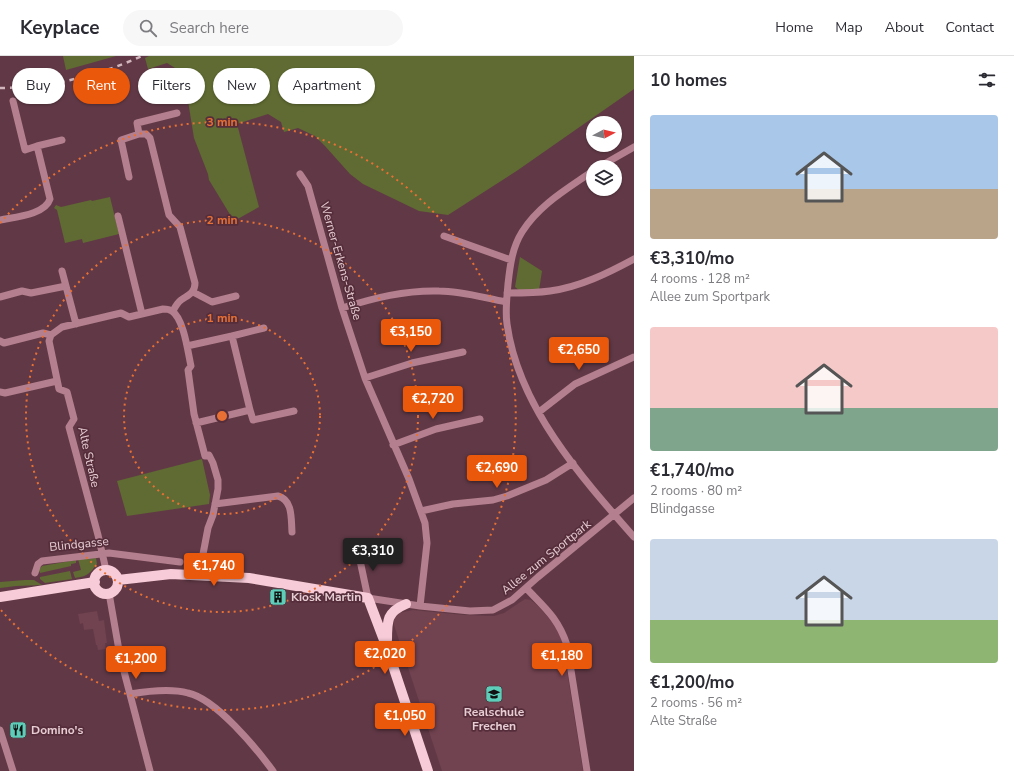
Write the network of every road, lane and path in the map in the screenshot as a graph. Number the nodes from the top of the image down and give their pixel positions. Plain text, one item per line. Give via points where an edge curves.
1 (14, 104) edge
2 (177, 112) dead end
3 (139, 134) junction
4 (62, 140) dead end
5 (37, 146) junction
6 (634, 147) edge
7 (611, 160) edge
8 (300, 174) dead end
9 (586, 176) edge
10 (129, 177) dead end
11 (118, 216) dead end
12 (0, 220) edge
13 (444, 236) dead end
14 (634, 259) edge
15 (511, 260) junction
16 (62, 271) dead end
17 (66, 286) junction
18 (193, 292) junction
19 (507, 294) junction
20 (236, 296) dead end
21 (0, 297) edge
22 (506, 302) junction
23 (342, 308) junction
24 (173, 311) junction
25 (142, 314) junction
26 (76, 324) junction
27 (264, 328) dead end
28 (51, 335) junction
29 (232, 336) junction
30 (0, 341) edge
31 (187, 346) junction
32 (463, 352) dead end
33 (634, 357) edge
34 (365, 378) junction
35 (57, 381) junction
36 (0, 392) edge
37 (250, 410) junction
38 (294, 411) dead end
39 (539, 412) junction
40 (480, 419) dead end
41 (196, 423) junction
42 (393, 444) junction
43 (573, 463) junction
44 (634, 498) edge
45 (215, 504) junction
46 (421, 511) junction
47 (615, 515) junction
48 (292, 532) dead end
49 (634, 537) edge
50 (358, 551) dead end
51 (103, 554) junction
52 (180, 562) dead end
53 (106, 570) junction
54 (36, 573) dead end
55 (199, 575) junction
56 (118, 580) junction
57 (95, 582) junction
58 (526, 588) junction
59 (109, 593) junction
60 (0, 597) edge
61 (368, 598) junction
62 (406, 604) junction
63 (420, 606) junction
64 (387, 648) junction
65 (130, 694) junction
66 (0, 730) edge
67 (12, 771) edge
68 (150, 771) edge
69 (273, 771) edge
70 (428, 771) edge
71 (587, 771) edge

1 - 5 street via 25,150
2 - 3 street via 137,123
3 - 10 street via 121,140
3 - 18 street via 146,134 150,138 169,215 180,227 195,283
4 - 5 street
5 - 12 street via 50,200 48,204 40,211
6 - 7 street
8 - 23 street, Werner-Erkens-Straße via 308,186
9 - 15 street via 548,202 537,213 522,233
11 - 25 street
13 - 15 street
14 - 19 street via 588,281 570,286 551,291
15 - 19 street
16 - 17 street
17 - 21 street via 31,294 22,291
17 - 26 street
18 - 20 street via 212,302
18 - 24 street via 180,301
19 - 22 street
22 - 23 street via 439,291 401,293
22 - 39 street via 510,345 517,367
23 - 34 street, Werner-Erkens-Straße
24 - 25 street via 163,309
24 - 31 street via 180,322
25 - 26 street via 129,317 121,313
26 - 28 street via 62,327
27 - 29 street
28 - 30 street via 43,333
28 - 35 street, Alte Straße via 49,346
29 - 31 street
29 - 37 street
31 - 41 street
32 - 34 street via 412,363
33 - 39 street via 575,384
34 - 42 street, Werner-Erkens-Straße
35 - 36 street
35 - 51 street, Alte Straße via 59,389 67,392 74,419 69,427
37 - 38 street via 253,420
37 - 41 street
39 - 43 street
40 - 42 street via 436,429
41 - 45 street via 205,456 209,455 218,480
42 - 46 street, Werner-Erkens-Straße
43 - 46 street via 546,480 508,496
43 - 47 street
44 - 47 street, Allee zum Sportpark
45 - 48 street via 283,497 290,508
45 - 55 street
46 - 63 street, Werner-Erkens-Straße via 427,543
47 - 49 street
47 - 58 street, Allee zum Sportpark
50 - 61 street
51 - 52 street, Blindgasse via 109,552
51 - 53 street, Alte Straße
51 - 54 street, Blindgasse via 42,561 38,564
53 - 56 main road via 115,574
53 - 57 main road via 99,572
55 - 56 main road via 171,574
55 - 61 main road via 249,578
56 - 59 main road via 116,588
57 - 59 main road via 101,592
57 - 60 main road
58 - 63 street, Allee zum Sportpark via 512,600 493,610 470,611
58 - 71 street via 556,619 563,631
59 - 65 street via 120,656
61 - 62 street, Allee zum Sportpark
61 - 64 main road
62 - 63 street, Allee zum Sportpark
62 - 64 main road via 395,610 388,619
64 - 70 main road
65 - 68 street
65 - 69 street via 181,691 202,699 242,733
66 - 67 street

